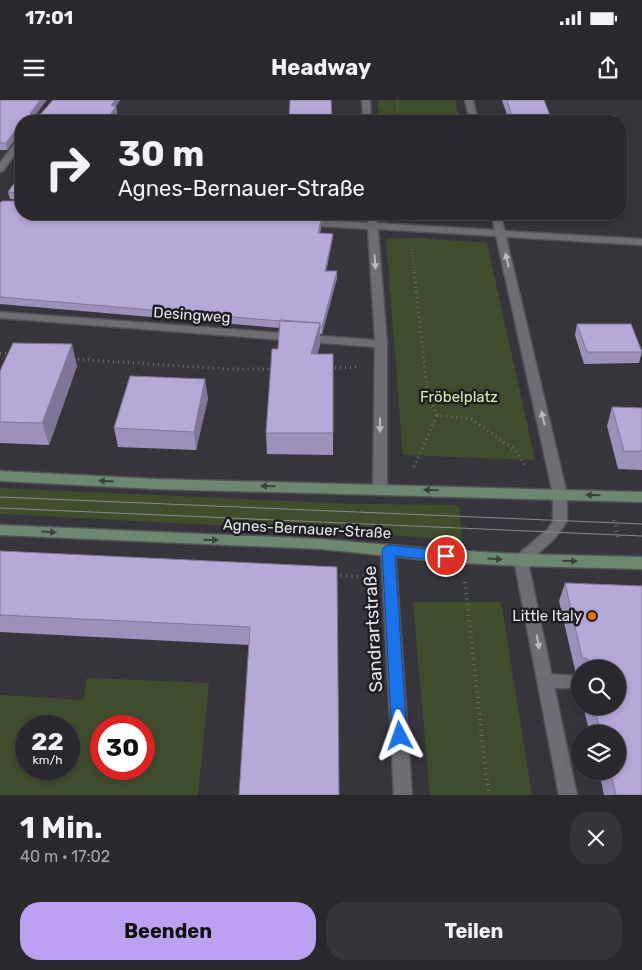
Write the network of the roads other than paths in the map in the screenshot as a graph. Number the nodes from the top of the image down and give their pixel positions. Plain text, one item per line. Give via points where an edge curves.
1 (366, 100) edge
2 (469, 100) edge
3 (367, 115) edge
4 (473, 115) edge
5 (15, 149) edge
6 (0, 169) edge
7 (372, 220) edge
8 (498, 220) edge
9 (299, 221) edge
10 (373, 226) junction
11 (501, 234) junction
12 (642, 242) edge
13 (0, 315) edge
14 (381, 344) junction
15 (0, 476) edge
16 (380, 489) junction
17 (560, 494) junction
18 (642, 497) edge
19 (0, 530) edge
20 (388, 550) junction
21 (521, 560) junction
22 (642, 563) edge
23 (546, 681) junction
24 (571, 682) edge
25 (403, 795) edge
26 (568, 795) edge

1 - 3 street
2 - 4 street
5 - 6 street
7 - 10 street
8 - 11 street
9 - 10 street
10 - 11 street
10 -> 14 street
11 - 12 street
17 -> 11 street
13 - 14 street, Desingweg
14 -> 16 street
16 -> 15 main road via 156,484
17 -> 16 main road
18 -> 17 main road
17 - 21 street via 560,520 553,533
19 -> 20 main road, Agnes-Bernauer-Straße via 321,544
20 -> 21 main road, Agnes-Bernauer-Straße
20 - 25 street, Sandrartstraße
21 -> 22 main road, Agnes-Bernauer-Straße
21 -> 23 street
23 - 24 street
23 - 26 street

